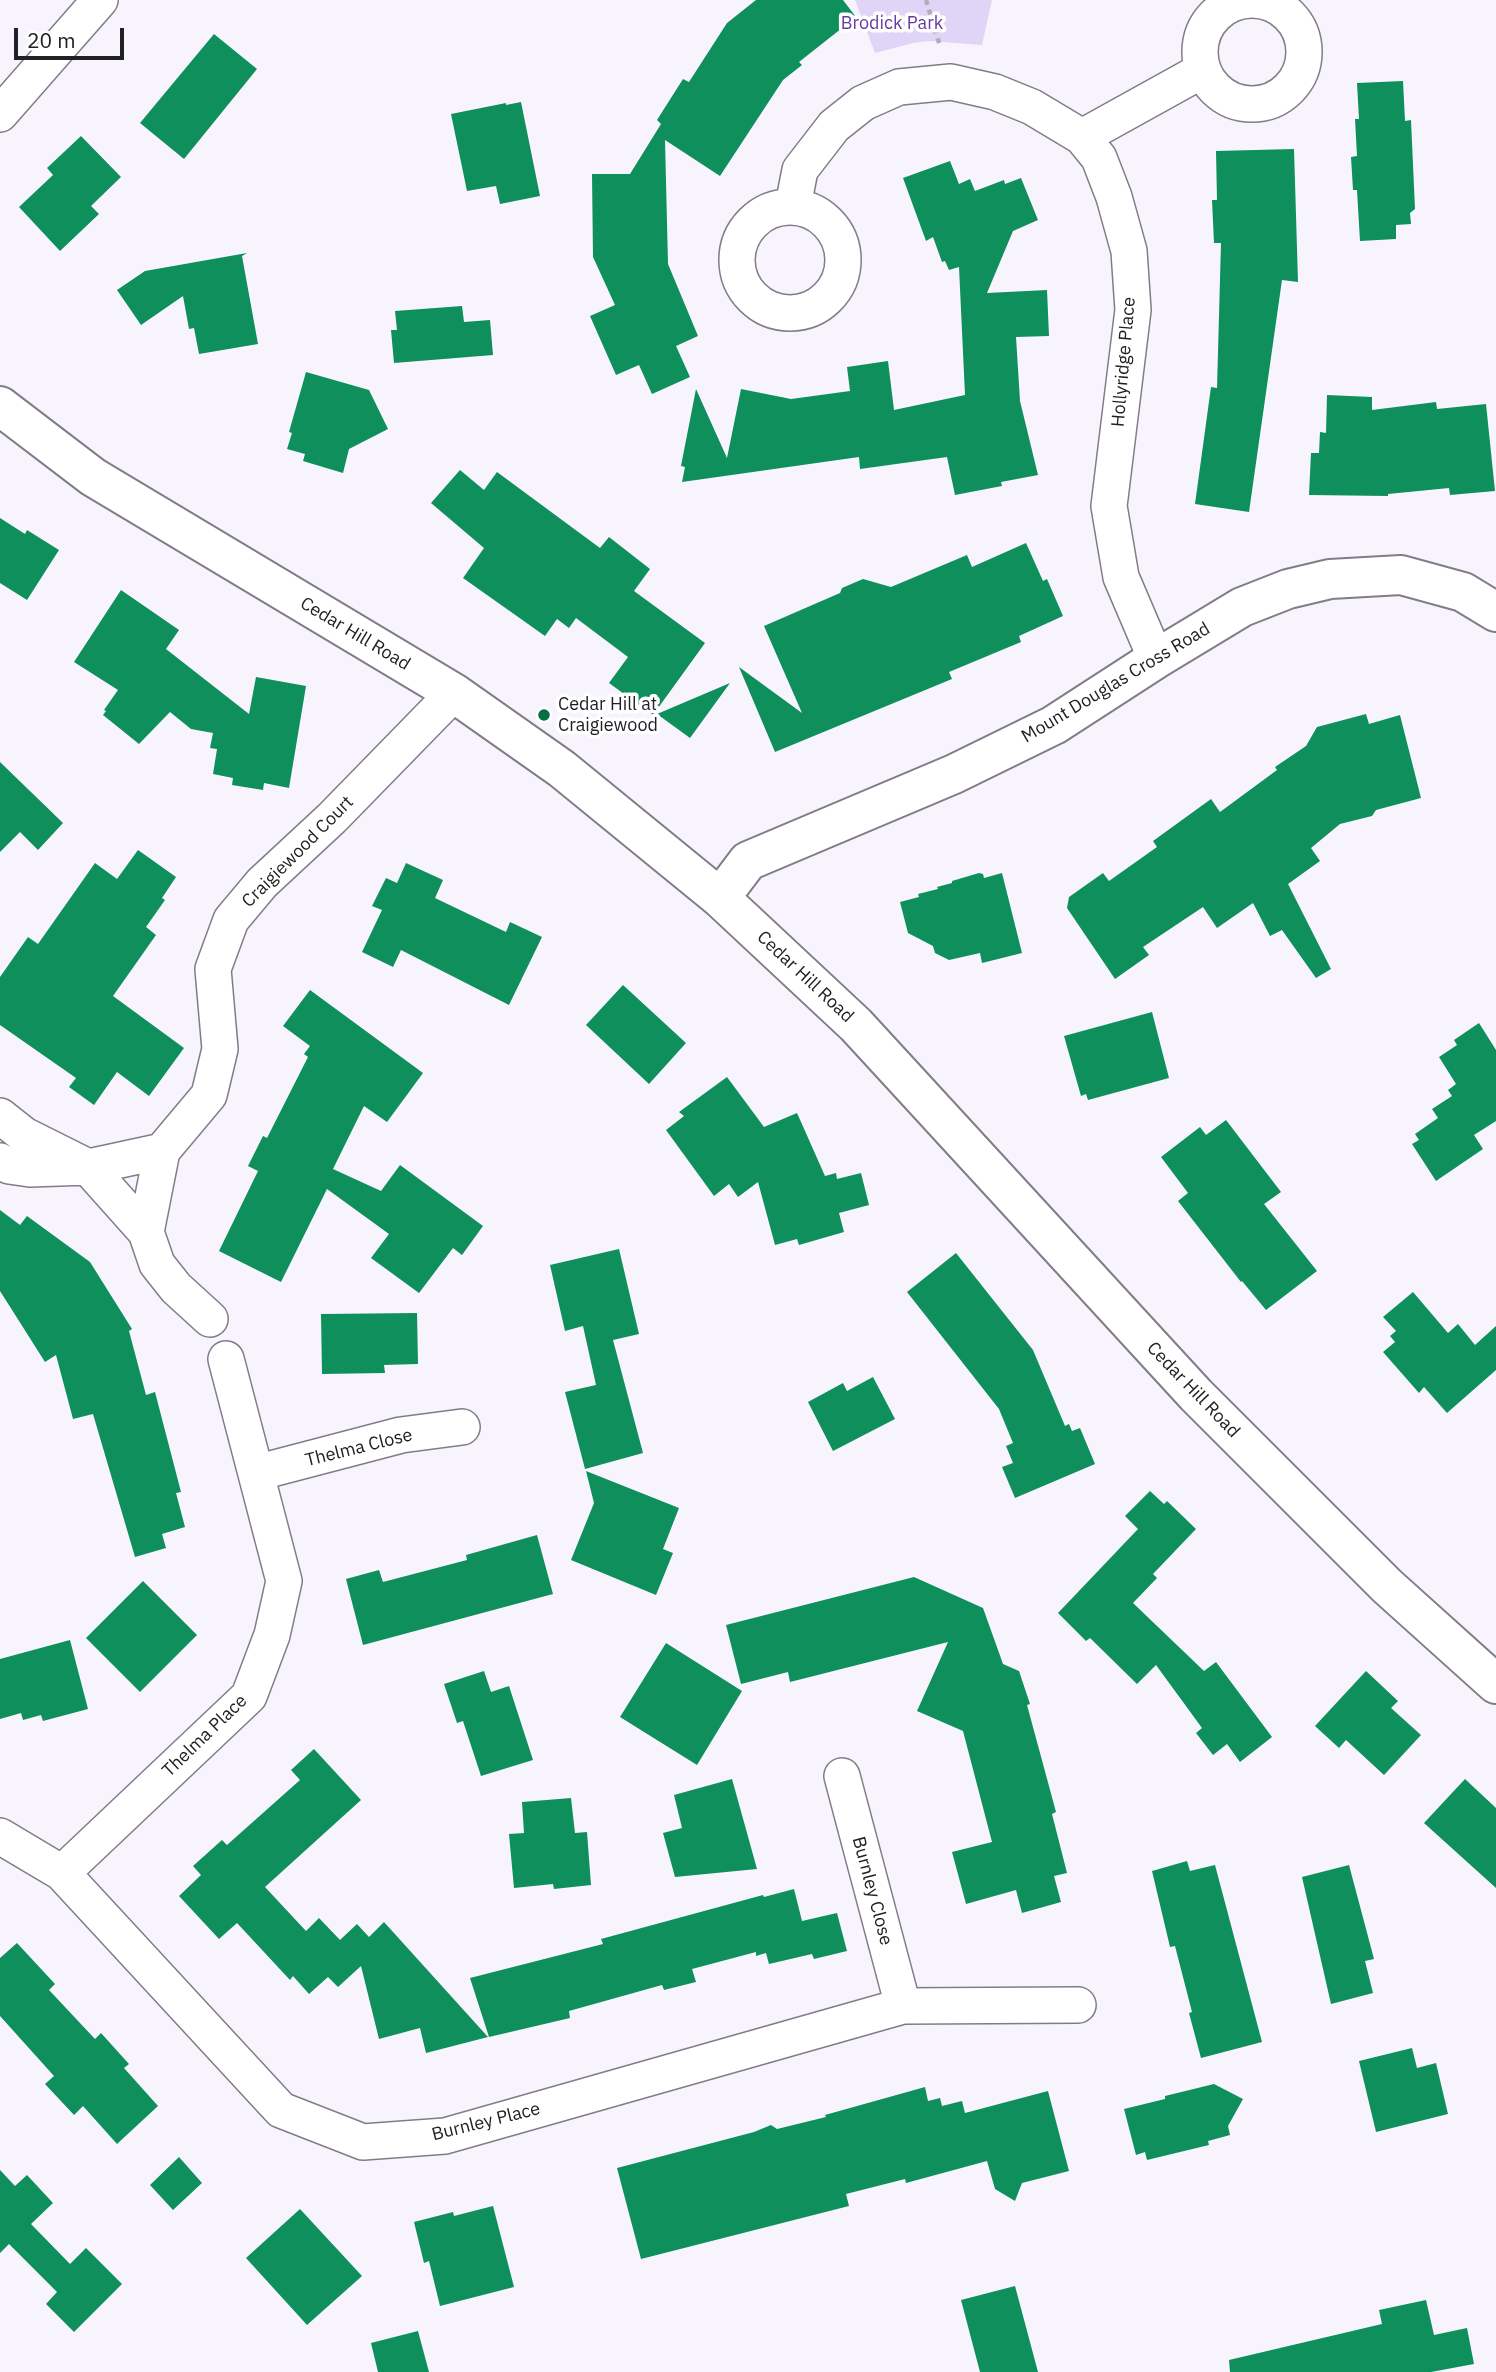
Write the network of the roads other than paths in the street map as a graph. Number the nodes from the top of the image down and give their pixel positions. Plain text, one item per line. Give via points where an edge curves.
1 (100, 0) edge
2 (1203, 70) dead end
3 (0, 114) edge
4 (1082, 137) junction
5 (793, 206) dead end
6 (0, 406) edge
7 (1496, 612) edge
8 (1156, 659) junction
9 (454, 693) junction
10 (720, 898) junction
11 (0, 1116) edge
12 (162, 1151) junction
13 (0, 1161) edge
14 (88, 1167) junction
15 (146, 1232) junction
16 (210, 1319) dead end
17 (226, 1359) dead end
18 (462, 1427) dead end
19 (256, 1474) junction
20 (1496, 1684) edge
21 (842, 1776) dead end
22 (0, 1836) edge
23 (62, 1873) junction
24 (1078, 2005) dead end
25 (903, 2006) junction

1 - 3 street
2 - 4 street
4 - 5 street, Hollyridge Place via 1032,107 995,92 951,82 899,87 863,103 834,126 800,170
4 - 8 street, Hollyridge Place via 1099,158 1129,251 1133,310 1109,506 1121,577
6 - 9 street, Cedar Hill Road via 93,477
7 - 8 street, Mount Douglas Cross Road via 1463,592 1401,575 1330,579 1242,607
8 - 10 street, Mount Douglas Cross Road via 1054,725 954,774 748,861
9 - 10 street, Cedar Hill Road via 562,769
9 - 12 street, Craigiewood Court via 262,883 232,920 213,968 220,1049 209,1095
10 - 20 street, Cedar Hill Road via 856,1025 1196,1395 1387,1587
11 - 14 street via 24,1135
12 - 14 street
12 - 15 street, Craigiewood Court
13 - 14 street via 30,1169
14 - 15 street
15 - 16 street via 157,1264
17 - 19 street, Thelma Place
18 - 19 street, Thelma Close via 401,1435
19 - 23 street, Thelma Place via 284,1581 272,1635 249,1696
21 - 25 street, Burnley Close
22 - 23 street, Burnley Place
23 - 25 street, Burnley Place via 281,2110 363,2142 445,2136
24 - 25 street, Burnley Place

